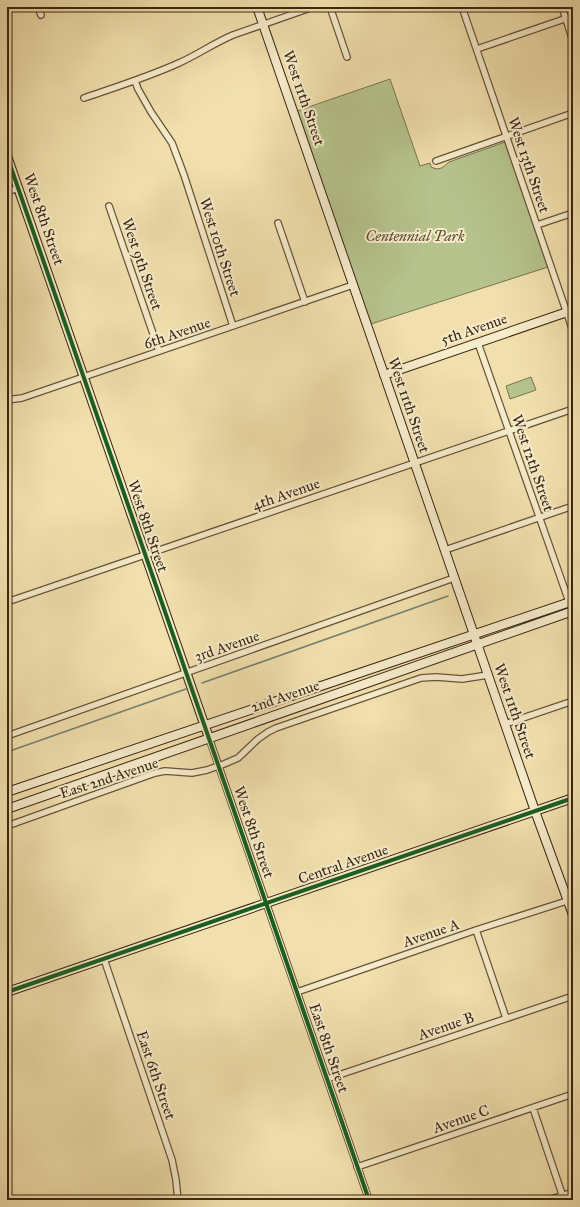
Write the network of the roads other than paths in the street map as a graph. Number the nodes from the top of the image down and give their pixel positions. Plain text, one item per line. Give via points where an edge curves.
1 (38, 7) edge
2 (257, 7) edge
3 (313, 7) edge
4 (330, 7) edge
5 (462, 7) edge
6 (562, 7) edge
7 (41, 15) dead end
8 (573, 16) edge
9 (565, 18) junction
10 (264, 25) junction
11 (573, 41) edge
12 (477, 49) junction
13 (347, 57) dead end
14 (135, 81) junction
15 (84, 98) dead end
16 (573, 113) edge
17 (507, 137) junction
18 (7, 156) edge
19 (436, 161) dead end
20 (18, 188) junction
21 (7, 192) edge
22 (109, 206) dead end
23 (573, 213) edge
24 (278, 223) dead end
25 (537, 225) junction
26 (353, 285) junction
27 (305, 302) junction
28 (570, 312) edge
29 (233, 326) junction
30 (573, 331) edge
31 (478, 343) junction
32 (159, 351) junction
33 (384, 375) junction
34 (84, 377) junction
35 (7, 400) edge
36 (573, 409) edge
37 (509, 431) junction
38 (415, 463) junction
39 (573, 506) edge
40 (540, 518) junction
41 (445, 550) junction
42 (146, 555) junction
43 (454, 578) junction
44 (7, 602) edge
45 (571, 602) edge
46 (573, 612) edge
47 (474, 635) junction
48 (477, 644) junction
49 (186, 673) junction
50 (488, 675) junction
51 (573, 701) edge
52 (505, 724) junction
53 (205, 726) junction
54 (7, 736) edge
55 (209, 738) junction
56 (219, 766) junction
57 (7, 792) edge
58 (573, 798) edge
59 (7, 809) edge
60 (535, 811) junction
61 (7, 826) edge
62 (570, 900) edge
63 (266, 904) junction
64 (573, 915) edge
65 (476, 930) junction
66 (104, 959) junction
67 (7, 992) edge
68 (297, 992) junction
69 (573, 996) edge
70 (506, 1018) junction
71 (327, 1079) junction
72 (573, 1094) edge
73 (533, 1108) junction
74 (357, 1167) junction
75 (573, 1192) edge
76 (563, 1198) edge
77 (178, 1200) edge
78 (369, 1200) edge
79 (548, 1200) edge

1 - 7 street
2 - 10 main road, West 11th Street
3 - 10 street
4 - 13 street
5 - 12 street, West 13th Street
6 - 9 street
8 - 9 street
9 - 11 street
9 - 12 street
10 - 14 street via 221,41 180,63
10 - 26 main road, West 11th Street
12 - 17 street, West 13th Street
14 - 15 street
14 - 29 street, West 10th Street via 151,112 172,143
16 - 17 street
17 - 19 street
17 - 25 street, West 13th Street
18 - 20 main road, West 8th Street
20 - 21 street
20 - 34 main road, West 8th Street
22 - 32 street, West 9th Street
23 - 25 street
24 - 27 street
25 - 28 street, West 13th Street
26 - 27 street, 6th Avenue
26 - 33 main road, West 11th Street
27 - 29 street, 6th Avenue
28 - 30 street, West 13th Street
28 - 31 main road, 5th Avenue
29 - 32 street, 6th Avenue
31 - 33 main road, 5th Avenue
31 - 37 street, West 12th Street
32 - 34 street, 6th Avenue
33 - 38 main road, West 11th Street
34 - 35 street, 6th Avenue via 22,398
34 - 42 main road, West 8th Street
36 - 37 street, 4th Avenue
37 - 38 street, 4th Avenue
37 - 40 street, West 12th Street
38 - 41 main road, West 11th Street
38 - 42 street, 4th Avenue
39 - 40 street
40 - 41 street
40 - 45 street, West 12th Street
41 - 43 main road, West 11th Street
42 - 44 street, 4th Avenue
42 - 49 main road, West 8th Street
43 - 47 main road, West 11th Street
43 - 49 street, 3rd Avenue
45 - 46 street, West 12th Street
45 - 47 main road, 2nd Avenue
46 - 48 main road, 2nd Avenue
47 - 48 main road, West 11th Street
47 - 53 main road, 2nd Avenue
48 - 50 main road, West 11th Street
48 - 55 main road, 2nd Avenue
49 - 53 main road, West 8th Street
49 - 54 street, 3rd Avenue
50 - 52 main road, West 11th Street
50 - 56 street, East 2nd Avenue via 462,679 421,678 276,728 258,739 238,758
51 - 52 street
52 - 60 main road, West 11th Street
53 - 55 main road, West 8th Street
53 - 57 main road, 2nd Avenue
55 - 56 street, West 8th Street
55 - 59 main road, 2nd Avenue
56 - 61 street, East 2nd Avenue via 192,773 155,773
56 - 63 street, West 8th Street
58 - 60 main road, Central Avenue
60 - 62 main road, West 11th Street
60 - 63 main road, Central Avenue
62 - 64 main road, West 11th Street
62 - 65 street, Avenue A
63 - 66 main road, Central Avenue
63 - 68 street, East 8th Street
65 - 68 street, Avenue A
65 - 70 street
66 - 67 main road, Central Avenue
66 - 77 street, East 6th Street via 172,1160
68 - 71 street, East 8th Street
69 - 70 street, Avenue B
70 - 71 street, Avenue B
71 - 74 street, East 8th Street
72 - 73 street, Avenue C
73 - 74 street, Avenue C
73 - 76 street
74 - 78 street, East 8th Street
75 - 76 street
76 - 79 street

